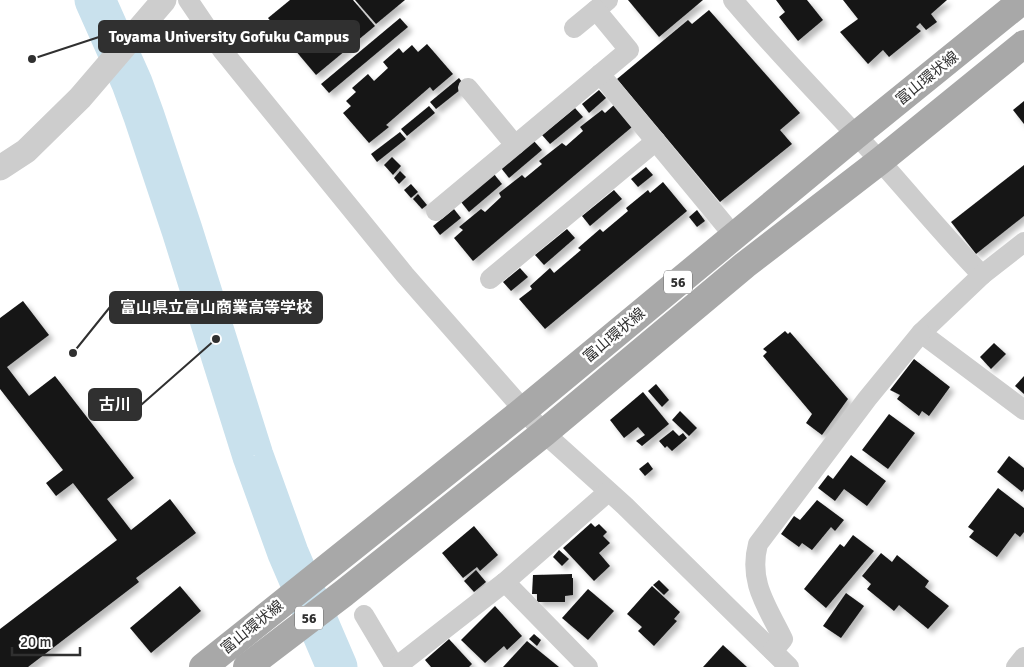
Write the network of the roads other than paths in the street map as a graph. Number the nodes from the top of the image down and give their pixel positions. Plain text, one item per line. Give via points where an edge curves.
1 (188, 0) edge
2 (733, 0) edge
3 (1023, 0) edge
4 (162, 2) edge
5 (602, 5) edge
6 (574, 28) dead end
7 (1024, 44) edge
8 (600, 74) junction
9 (468, 88) dead end
10 (855, 136) junction
11 (656, 141) junction
12 (515, 145) junction
13 (880, 161) junction
14 (0, 168) edge
15 (436, 211) dead end
16 (734, 236) junction
17 (1024, 242) edge
18 (982, 274) junction
19 (490, 280) dead end
20 (921, 333) junction
21 (524, 410) junction
22 (1024, 410) edge
23 (544, 433) junction
24 (608, 492) junction
25 (505, 582) junction
26 (364, 615) dead end
27 (772, 651) junction
28 (1024, 657) edge
29 (203, 667) edge
30 (247, 667) edge
31 (396, 667) edge
32 (588, 667) edge
33 (789, 667) edge
34 (1016, 667) edge

1 - 21 street via 222,50 405,275
2 - 10 street
3 - 10 main road, 富山環状線 / 56
4 - 14 street via 80,98 26,151
5 - 6 street
5 - 8 street via 629,50
7 - 13 main road, 富山環状線 / 56
8 - 11 street
8 - 12 street
9 - 12 street
10 - 13 street
10 - 16 main road, 富山環状線 / 56
11 - 16 street
11 - 19 street
12 - 15 street
13 - 18 street
13 - 23 main road, 富山環状線 / 56 via 745,265
16 - 21 main road, 富山環状線 / 56
17 - 18 street
18 - 20 street
20 - 22 street
20 - 27 street via 758,544 754,559 756,582 783,639
21 - 23 street
21 - 29 main road, 富山環状線 / 56
23 - 24 street
23 - 30 main road, 富山環状線 / 56
24 - 25 street
24 - 27 street
25 - 31 street
25 - 32 street
26 - 31 street
27 - 33 street
28 - 34 street

